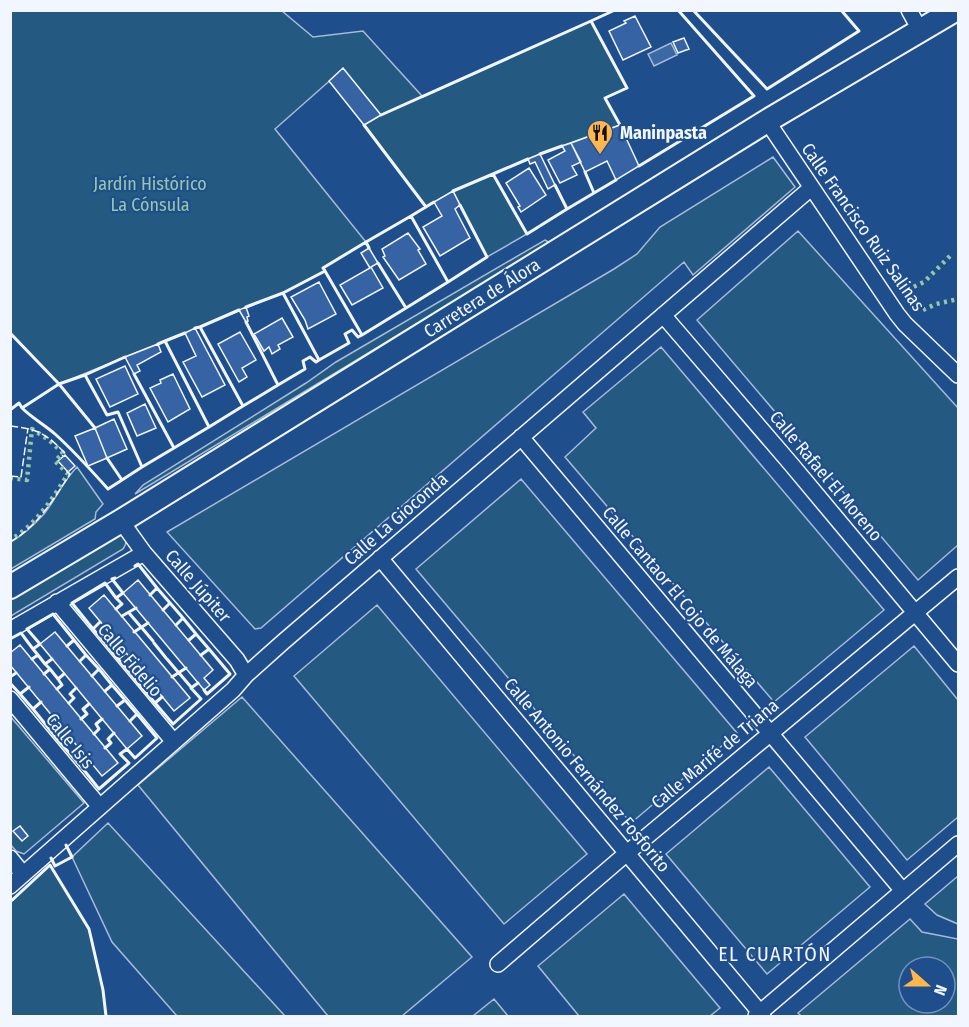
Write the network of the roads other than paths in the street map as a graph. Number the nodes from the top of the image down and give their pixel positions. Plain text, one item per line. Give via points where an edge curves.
1 (909, 10) edge
2 (955, 10) edge
3 (921, 32) junction
4 (767, 121) junction
5 (811, 188) junction
6 (663, 315) junction
7 (958, 375) edge
8 (520, 437) junction
9 (122, 521) junction
10 (144, 553) junction
11 (380, 558) junction
12 (958, 577) edge
13 (10, 587) edge
14 (57, 602) junction
15 (916, 613) junction
16 (10, 630) edge
17 (958, 664) edge
18 (246, 675) junction
19 (10, 699) edge
20 (772, 734) junction
21 (174, 742) junction
22 (100, 807) junction
23 (958, 844) edge
24 (627, 853) junction
25 (10, 858) edge
26 (23, 874) junction
27 (10, 886) edge
28 (903, 891) junction
29 (498, 964) dead end
30 (760, 1015) edge

1 - 3 street
2 - 3 main road, Carretera de Álora
3 - 4 main road, Carretera de Álora
4 - 5 street, Calle Francisco Ruiz Salinas
4 - 9 main road, Carretera de Álora
5 - 6 street, Calle La Gioconda
5 - 7 street, Calle Francisco Ruiz Salinas via 897,314
6 - 8 street, Calle La Gioconda
6 - 15 street, Calle Rafael El Moreno
8 - 11 street, Calle La Gioconda
8 - 20 street, Calle Cantaor El Cojo de Málaga
9 - 10 street, Calle Júpiter
9 - 13 main road, Carretera de Álora
10 - 14 street
10 - 18 street, Calle Júpiter
11 - 18 street, Calle La Gioconda
11 - 24 street, Calle Antonio Fernández Fosforito
12 - 15 street, Calle Marifé de Triana
14 - 16 street
14 - 21 street, Calle Fidelio
15 - 17 street, Calle Rafael El Moreno
15 - 20 street, Calle Marifé de Triana
18 - 21 street, Calle La Gioconda
19 - 22 street, Calle Isis
20 - 24 street, Calle Marifé de Triana
20 - 28 street, Calle Cantaor El Cojo de Málaga
21 - 22 street, Calle La Gioconda
22 - 26 street, Calle La Gioconda
23 - 28 street
24 - 29 street, Calle Marifé de Triana
24 - 30 street, Calle Antonio Fernández Fosforito
25 - 26 street
26 - 27 street, Calle La Gioconda
28 - 30 street

